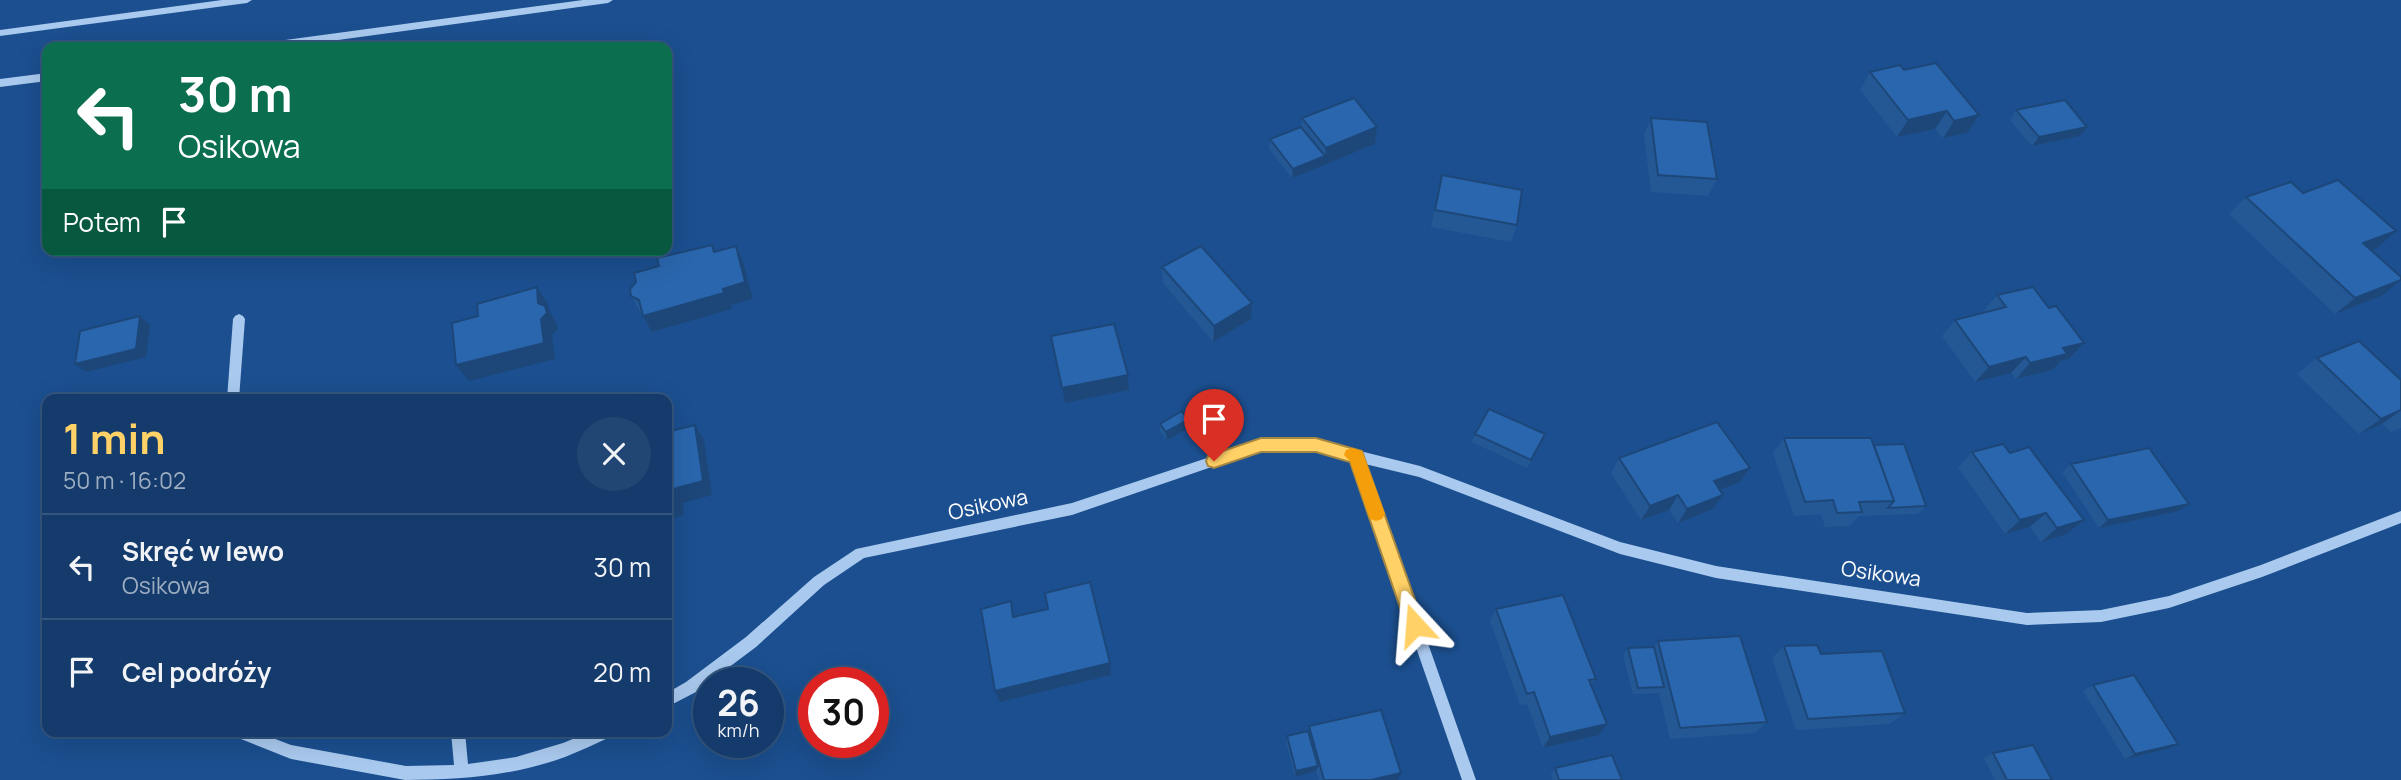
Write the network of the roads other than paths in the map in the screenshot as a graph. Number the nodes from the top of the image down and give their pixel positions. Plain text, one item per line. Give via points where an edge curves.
1 (247, 0) edge
2 (608, 0) edge
3 (0, 33) edge
4 (301, 42) edge
5 (42, 78) edge
6 (0, 83) edge
7 (239, 319) dead end
8 (233, 394) edge
9 (1356, 456) junction
10 (2401, 517) edge
11 (672, 697) edge
12 (255, 737) edge
13 (458, 737) edge
14 (594, 737) edge
15 (461, 772) junction
16 (1469, 780) edge

1 - 3 street
2 - 4 street
5 - 6 street
7 - 8 street
9 - 10 street, Osikowa via 1420,472 1620,548 1716,572 2027,619 2101,616 2169,602
9 - 11 street, Osikowa via 1316,445 1261,445 1072,509 861,553 819,581 751,642
9 - 16 street
12 - 15 street via 304,755 406,774
13 - 15 lane
14 - 15 street via 516,764

